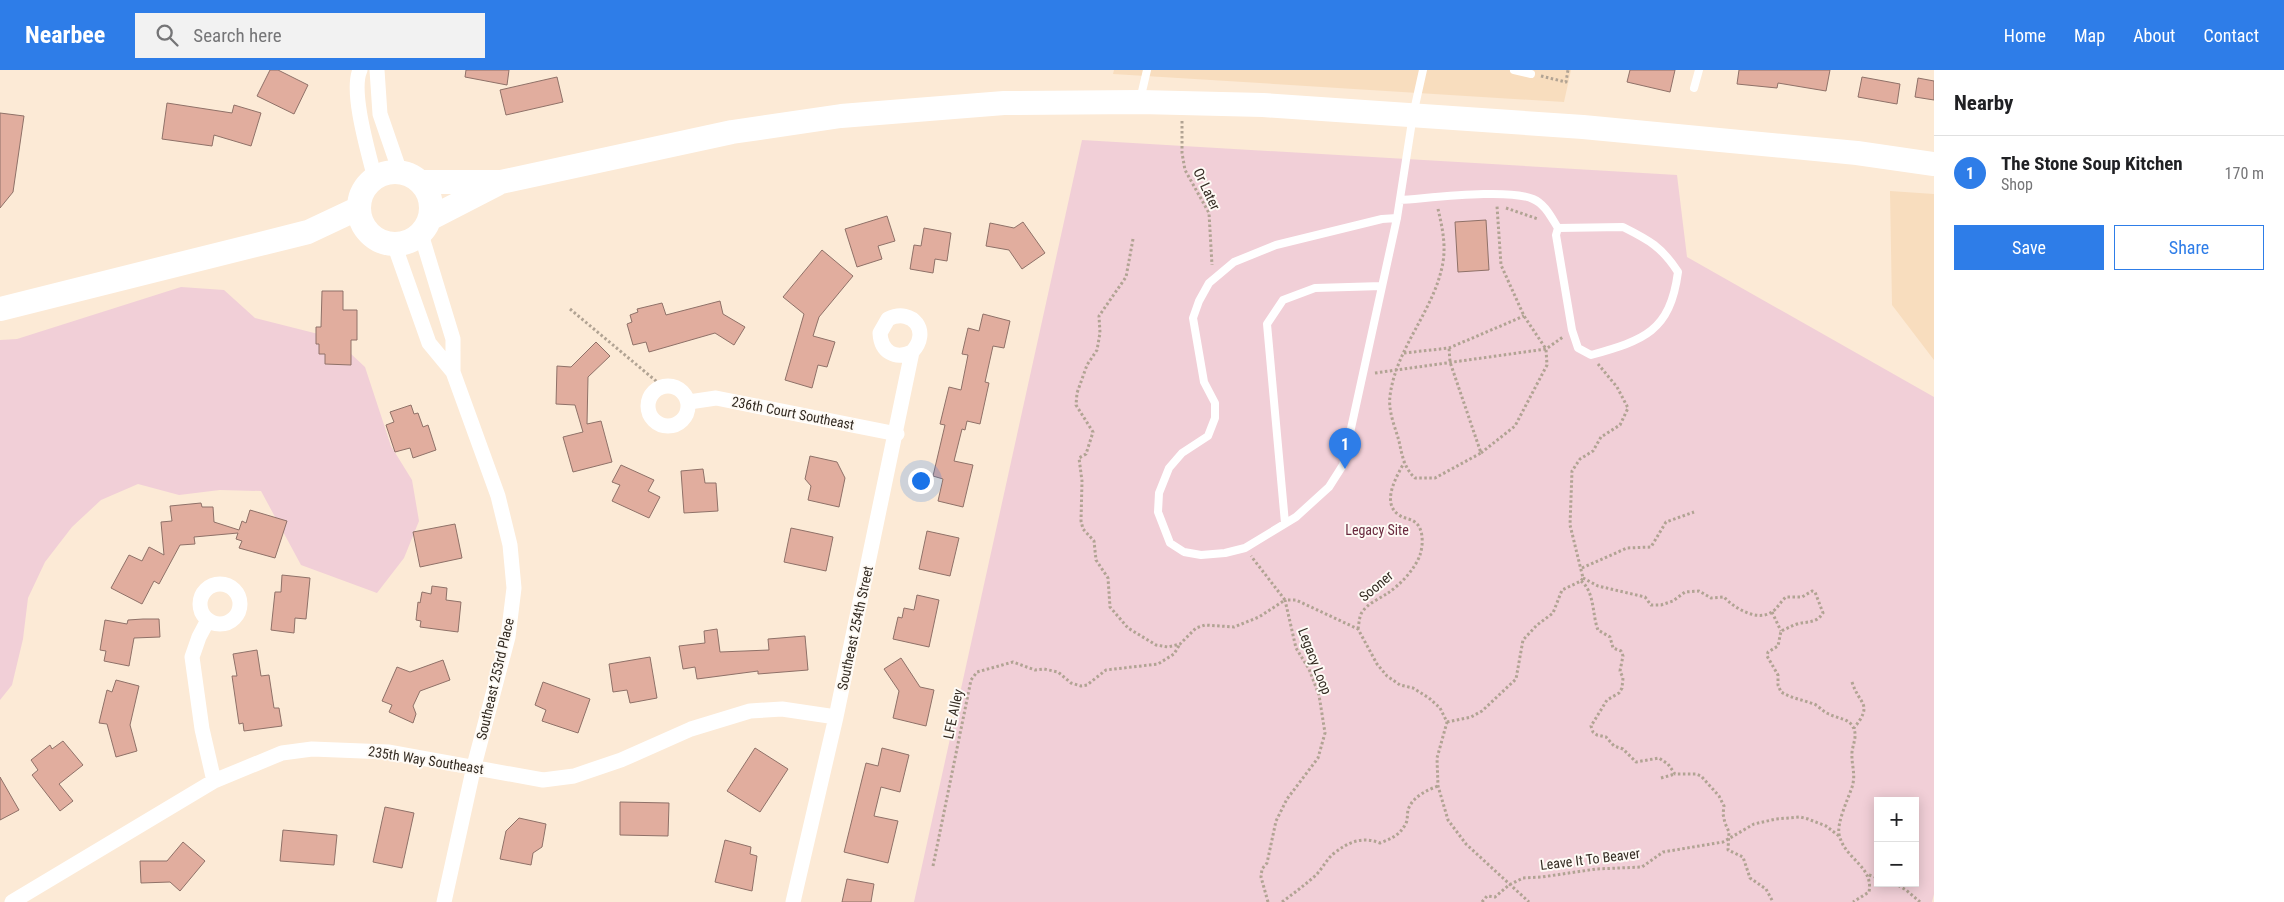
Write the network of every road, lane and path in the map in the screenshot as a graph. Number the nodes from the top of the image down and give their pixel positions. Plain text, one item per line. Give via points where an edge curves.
1 (360, 70) edge
2 (377, 70) edge
3 (1147, 70) edge
4 (1423, 70) edge
5 (1514, 70) edge
6 (1568, 70) edge
7 (1699, 70) edge
8 (1530, 74) joint
9 (1694, 88) dead end
10 (1140, 102) junction
11 (1182, 103) junction
12 (1413, 115) junction
13 (1934, 164) edge
14 (400, 172) junction
15 (375, 179) junction
16 (421, 182) junction
17 (501, 182) junction
18 (1434, 198) junction
19 (1400, 200) junction
20 (1487, 206) dead end
21 (1497, 206) junction
22 (359, 208) junction
23 (1448, 210) dead end
24 (1438, 211) junction
25 (1397, 218) junction
26 (426, 226) junction
27 (1558, 228) junction
28 (308, 232) junction
29 (370, 234) junction
30 (1134, 239) dead end
31 (394, 244) junction
32 (1209, 283) junction
33 (1382, 286) junction
34 (0, 309) edge
35 (570, 309) dead end
36 (1524, 316) junction
37 (1572, 330) junction
38 (1449, 348) junction
39 (1546, 349) junction
40 (912, 352) dead end
41 (1404, 353) junction
42 (1591, 355) junction
43 (1450, 362) junction
44 (1397, 370) junction
45 (453, 372) junction
46 (1362, 374) junction
47 (662, 386) junction
48 (688, 402) junction
49 (897, 434) junction
50 (1481, 454) junction
51 (1404, 462) junction
52 (1694, 512) dead end
53 (1285, 524) junction
54 (1245, 548) junction
55 (1582, 568) junction
56 (1582, 580) junction
57 (1285, 600) junction
58 (1772, 612) junction
59 (208, 620) dead end
60 (1358, 629) junction
61 (1781, 631) junction
62 (1180, 644) junction
63 (1852, 682) dead end
64 (836, 717) junction
65 (1447, 722) junction
66 (1854, 728) junction
67 (474, 766) junction
68 (1675, 774) junction
69 (1661, 778) dead end
70 (214, 781) junction
71 (1438, 786) junction
72 (1730, 837) junction
73 (1840, 837) junction
74 (933, 866) dead end
75 (1869, 875) junction
76 (1874, 877) edge
77 (1509, 884) junction
78 (1901, 887) edge
79 (12, 902) edge
80 (444, 902) edge
81 (793, 902) edge
82 (1268, 902) edge
83 (1282, 902) edge
84 (1482, 902) edge
85 (1529, 902) edge
86 (1773, 902) edge
87 (1853, 902) edge
88 (1920, 902) edge

1 - 15 street via 357,77 359,106
2 - 14 street via 380,114
3 - 10 lane
4 - 12 lane
5 - 8 lane
6 - 8 path via 1566,82
7 - 9 lane
10 - 11 main road
10 - 17 main road via 1004,103 841,116 732,132
11 - 12 main road
11 - 32 path, Or Later via 1185,170 1209,213 1213,262
12 - 13 main road via 1583,127 1857,153
12 - 19 lane
14 - 15 main road via 386,173
14 - 16 main road
15 - 22 main road via 364,190
16 - 17 main road
16 - 26 main road via 430,198
17 - 26 main road
18 - 19 lane
18 - 24 path
18 - 27 lane via 1515,193 1543,205
19 - 25 lane
20 - 21 path
21 - 27 path via 1516,210
21 - 36 path via 1501,265
22 - 28 main road
22 - 29 main road via 364,227
23 - 24 path
24 - 41 path via 1444,243 1438,283
25 - 32 lane via 1276,245 1234,262
25 - 33 lane
26 - 31 main road via 405,244
26 - 45 street, Southeast 253rd Place via 453,339
27 - 37 lane via 1556,235
27 - 42 lane via 1623,227 1666,253 1678,272 1675,293 1663,319 1651,332 1625,345
28 - 29 main road
28 - 34 main road
29 - 31 main road via 386,244
30 - 62 path via 1126,277 1099,316 1097,350 1087,365 1077,393 1076,405 1093,432 1086,454 1079,458 1081,521 1094,541 1096,560 1108,578 1112,612 1128,628 1156,645
31 - 45 street, Southeast 253rd Place via 429,343
32 - 54 lane via 1193,318 1204,382 1215,403 1215,418 1208,436 1182,453 1169,468 1159,493 1158,512 1170,543 1184,552 1225,553
33 - 46 lane
33 - 53 lane via 1315,288 1283,300 1267,324
35 - 47 path
36 - 38 path
36 - 39 path
37 - 39 path
37 - 42 lane via 1578,348
38 - 41 path
38 - 43 path
39 - 43 path
39 - 50 path via 1547,365 1515,426
40 - 49 street, Southeast 254th Street
41 - 44 path
42 - 55 path via 1617,387 1628,408 1620,425 1601,437 1593,451 1580,459 1572,471 1570,525
43 - 44 path
43 - 50 path
44 - 46 path
44 - 51 path via 1390,408
45 - 67 street, Southeast 253rd Place via 498,496 510,545 514,588 508,638
46 - 53 lane via 1343,465 1329,487
47 - 48 street via 680,389
47 - 48 street via 652,393 648,401 651,416 656,422 671,426 679,423 688,410
48 - 49 street, 236th Court Southeast via 716,398
49 - 64 street, Southeast 254th Street
50 - 51 path via 1435,478 1415,478
51 - 60 path, Sooner via 1390,498 1397,514 1420,527 1420,556 1412,570 1362,613
52 - 55 path via 1666,522 1651,547 1627,548
53 - 54 lane
54 - 57 path
55 - 56 path
56 - 58 path via 1645,597 1651,605 1673,601 1685,592 1699,591 1711,598 1724,597 1750,614
56 - 65 path via 1562,590 1553,613 1523,640 1516,680 1482,711
56 - 68 path via 1591,598 1598,630 1610,636 1613,648 1623,656 1620,669 1622,688 1607,700 1592,726 1593,732 1623,749 1636,762 1652,758 1663,760
57 - 60 path, Legacy Loop via 1296,600
57 - 62 path via 1259,617 1234,626 1205,625 1196,628
57 - 82 path, Legacy Loop via 1296,648 1319,695 1325,733 1318,758 1287,799 1276,821 1261,878
58 - 61 path
58 - 61 path via 1786,597 1802,597 1812,592 1816,595 1822,616
59 - 70 street via 192,657 202,729
60 - 65 path via 1387,676 1429,698 1440,708
61 - 66 path via 1778,646 1767,656 1778,675 1781,692 1816,704 1827,713 1848,721
62 - 74 path, LFE Alley via 1174,654 1158,664 1106,670 1081,686 1071,683 1058,672 1035,670 1013,662 976,672 971,680
63 - 66 path via 1863,701 1864,713
64 - 67 street, 235th Way Southeast via 782,709 750,711 691,729 621,760 574,776 543,780
64 - 81 street, Southeast 254th Street
65 - 71 path via 1437,758
66 - 73 path via 1854,783 1844,807 1838,831
67 - 70 street, 235th Way Southeast via 388,752 312,750 282,753
67 - 80 street, Southeast 253rd Place
68 - 69 path
68 - 72 path via 1696,774 1706,780 1723,802 1723,818
70 - 79 street, 235th Way Southeast
71 - 77 path via 1448,820 1466,844
71 - 83 path via 1425,790 1416,798 1409,808 1407,824 1396,836 1380,843 1359,839 1332,854 1312,879
72 - 73 path, Leave It To Beaver via 1754,824 1800,817 1820,823
72 - 77 path, Leave It To Beaver via 1712,845 1663,852 1642,867 1523,878
72 - 86 path via 1728,850 1743,857 1750,878 1766,889
73 - 75 path via 1855,862
75 - 76 path
75 - 87 path via 1869,892
77 - 84 path, Leave It To Beaver via 1495,897 1486,896
77 - 85 path
78 - 88 path

